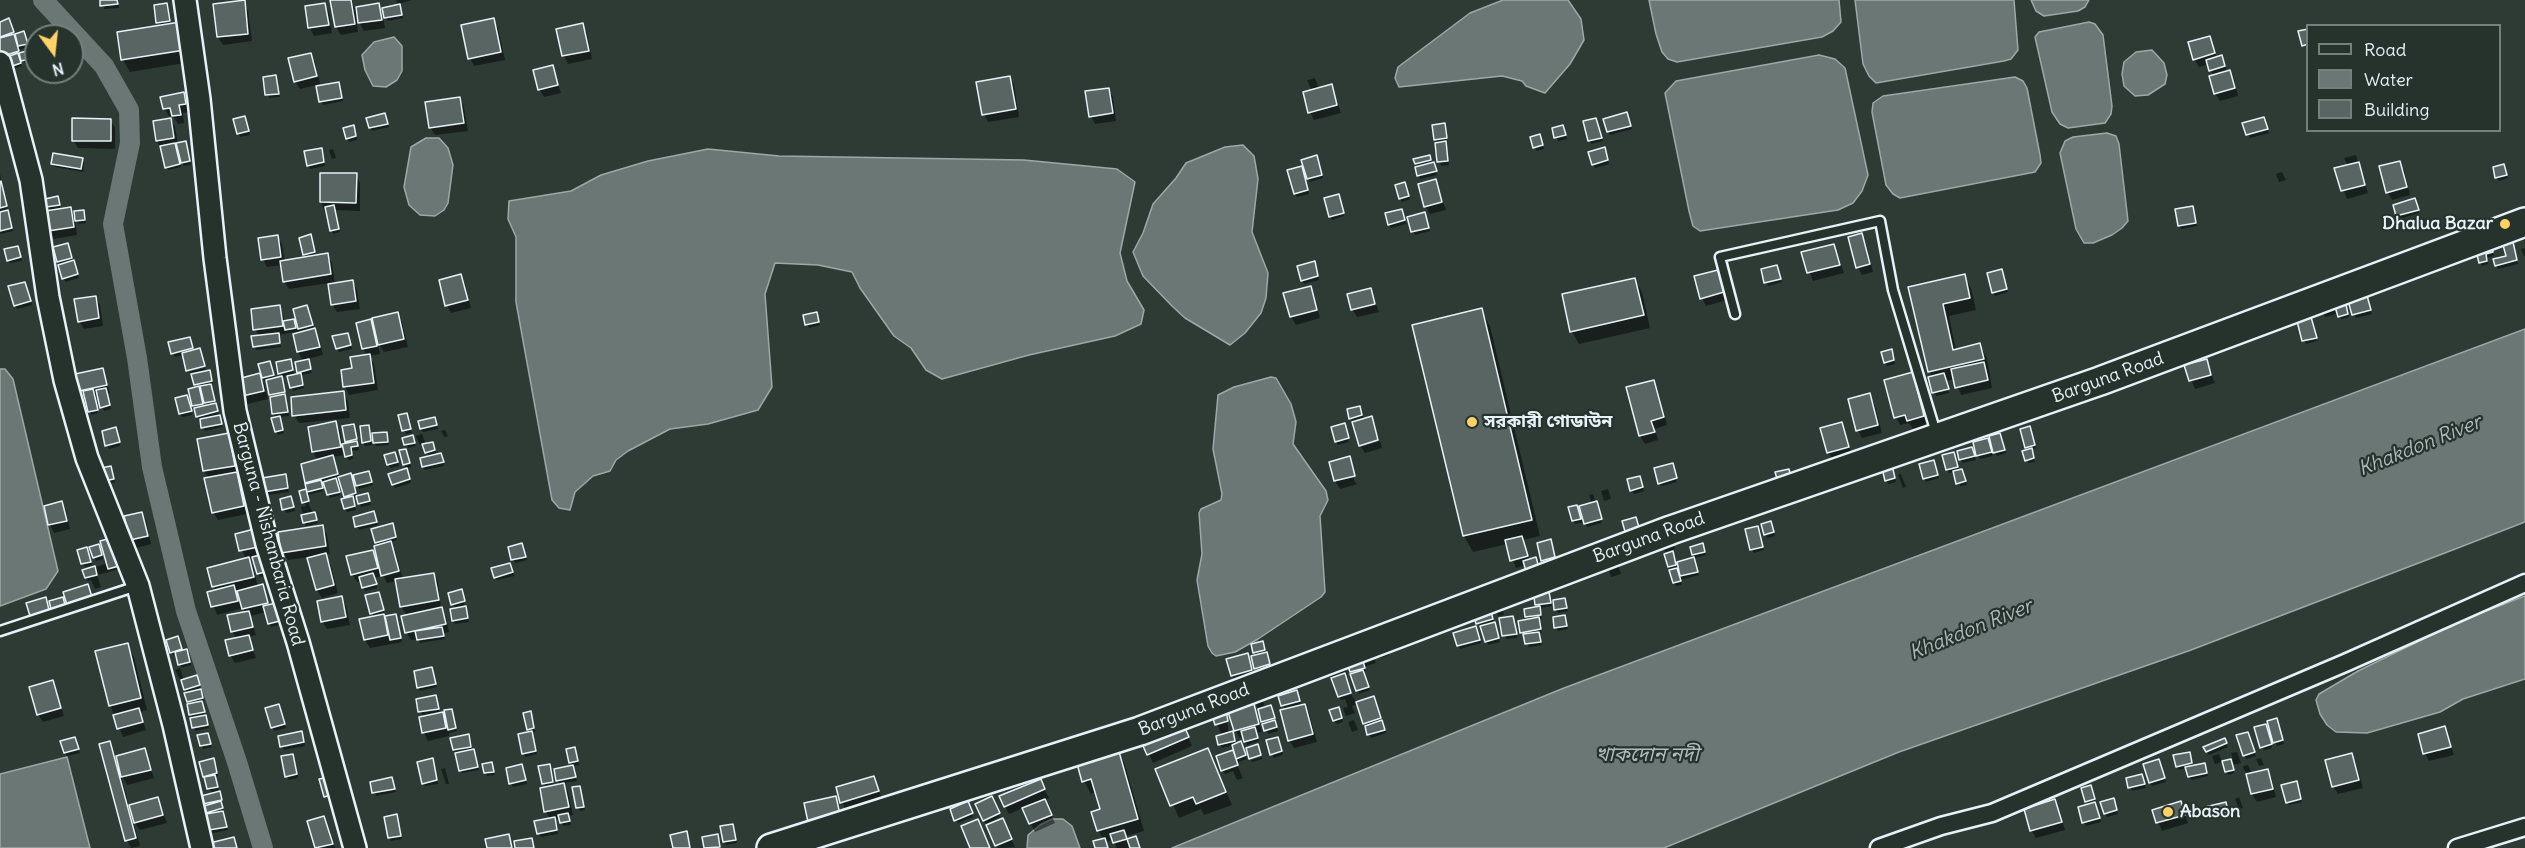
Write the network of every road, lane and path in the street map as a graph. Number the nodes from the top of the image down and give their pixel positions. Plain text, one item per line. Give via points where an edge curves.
1 (185, 0) edge
2 (0, 63) edge
3 (2525, 222) edge
4 (1735, 314) dead end
5 (1938, 438) junction
6 (2525, 583) edge
7 (138, 586) junction
8 (0, 631) edge
9 (2525, 827) edge
10 (198, 847) edge
11 (355, 848) edge
12 (771, 848) edge
13 (1879, 848) edge
14 (2457, 848) edge

1 - 11 street, Barguna - Nishanbaria Road via 235,411 267,544
2 - 7 street via 31,180 64,380 87,458
3 - 5 main road, Barguna Road
4 - 5 lane via 1720,257 1880,221 1893,290
5 - 12 main road, Barguna Road via 1671,530 1140,731
6 - 13 street via 1992,813
7 - 8 lane
7 - 10 street via 174,725
9 - 14 street

